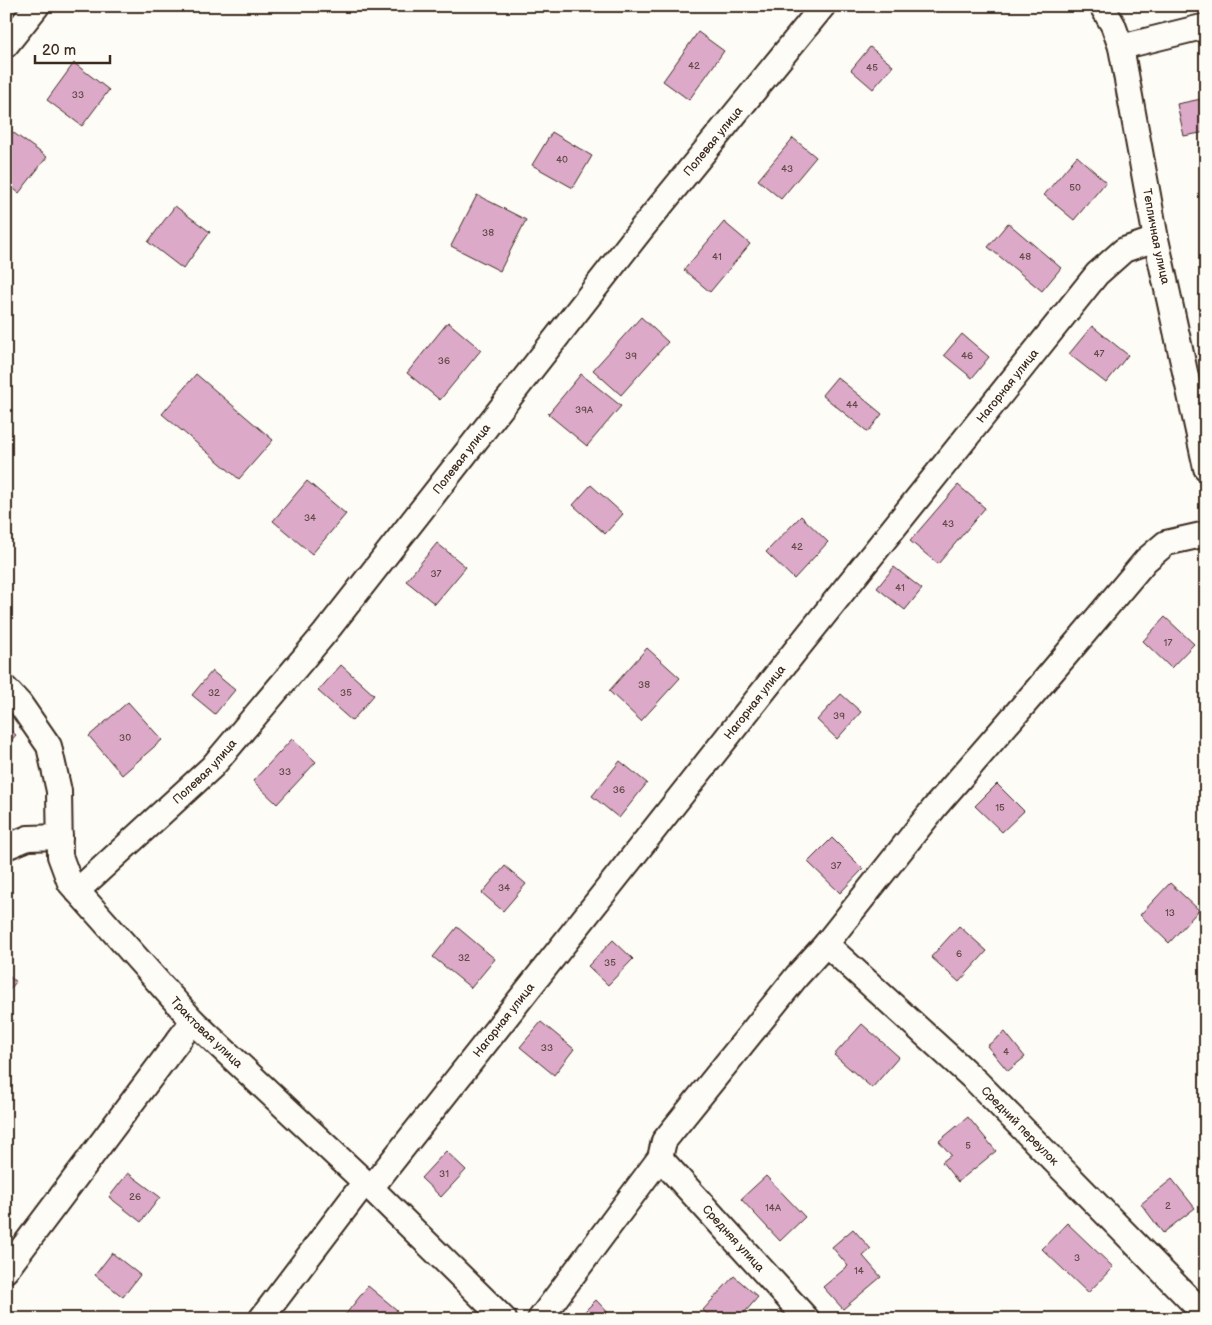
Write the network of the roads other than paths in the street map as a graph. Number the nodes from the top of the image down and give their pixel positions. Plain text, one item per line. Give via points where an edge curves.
1 (37, 6) edge
2 (823, 6) edge
3 (1102, 6) edge
4 (1206, 26) edge
5 (6, 45) edge
6 (1121, 47) junction
7 (1156, 239) junction
8 (1206, 468) edge
9 (1206, 534) edge
10 (6, 689) edge
11 (60, 837) junction
12 (6, 847) edge
13 (76, 891) junction
14 (826, 944) junction
15 (194, 1021) junction
16 (660, 1158) junction
17 (368, 1185) junction
18 (6, 1270) edge
19 (1206, 1316) edge
20 (261, 1319) edge
21 (504, 1319) edge
22 (540, 1319) edge
23 (807, 1319) edge

1 - 5 street
2 - 13 street, Полевая улица via 643,227 325,632 212,767
3 - 6 street, Тепличная улица
4 - 6 street
6 - 7 street, Тепличная улица
7 - 8 street, Тепличная улица
7 - 17 street, Нагорная улица via 1124,250 1097,274
9 - 14 street via 1166,543 1146,560 935,807
10 - 11 street, Трактовая улица via 49,746 59,791
11 - 12 street via 28,838
11 - 13 street, Трактовая улица via 60,856
13 - 15 street, Трактовая улица
14 - 16 street via 664,1141
14 - 19 street, Средний переулок via 976,1081
15 - 17 street, Трактовая улица
15 - 18 street
16 - 22 street
16 - 23 street, Средняя улица
17 - 20 street, Нагорная улица
17 - 21 street, Трактовая улица

